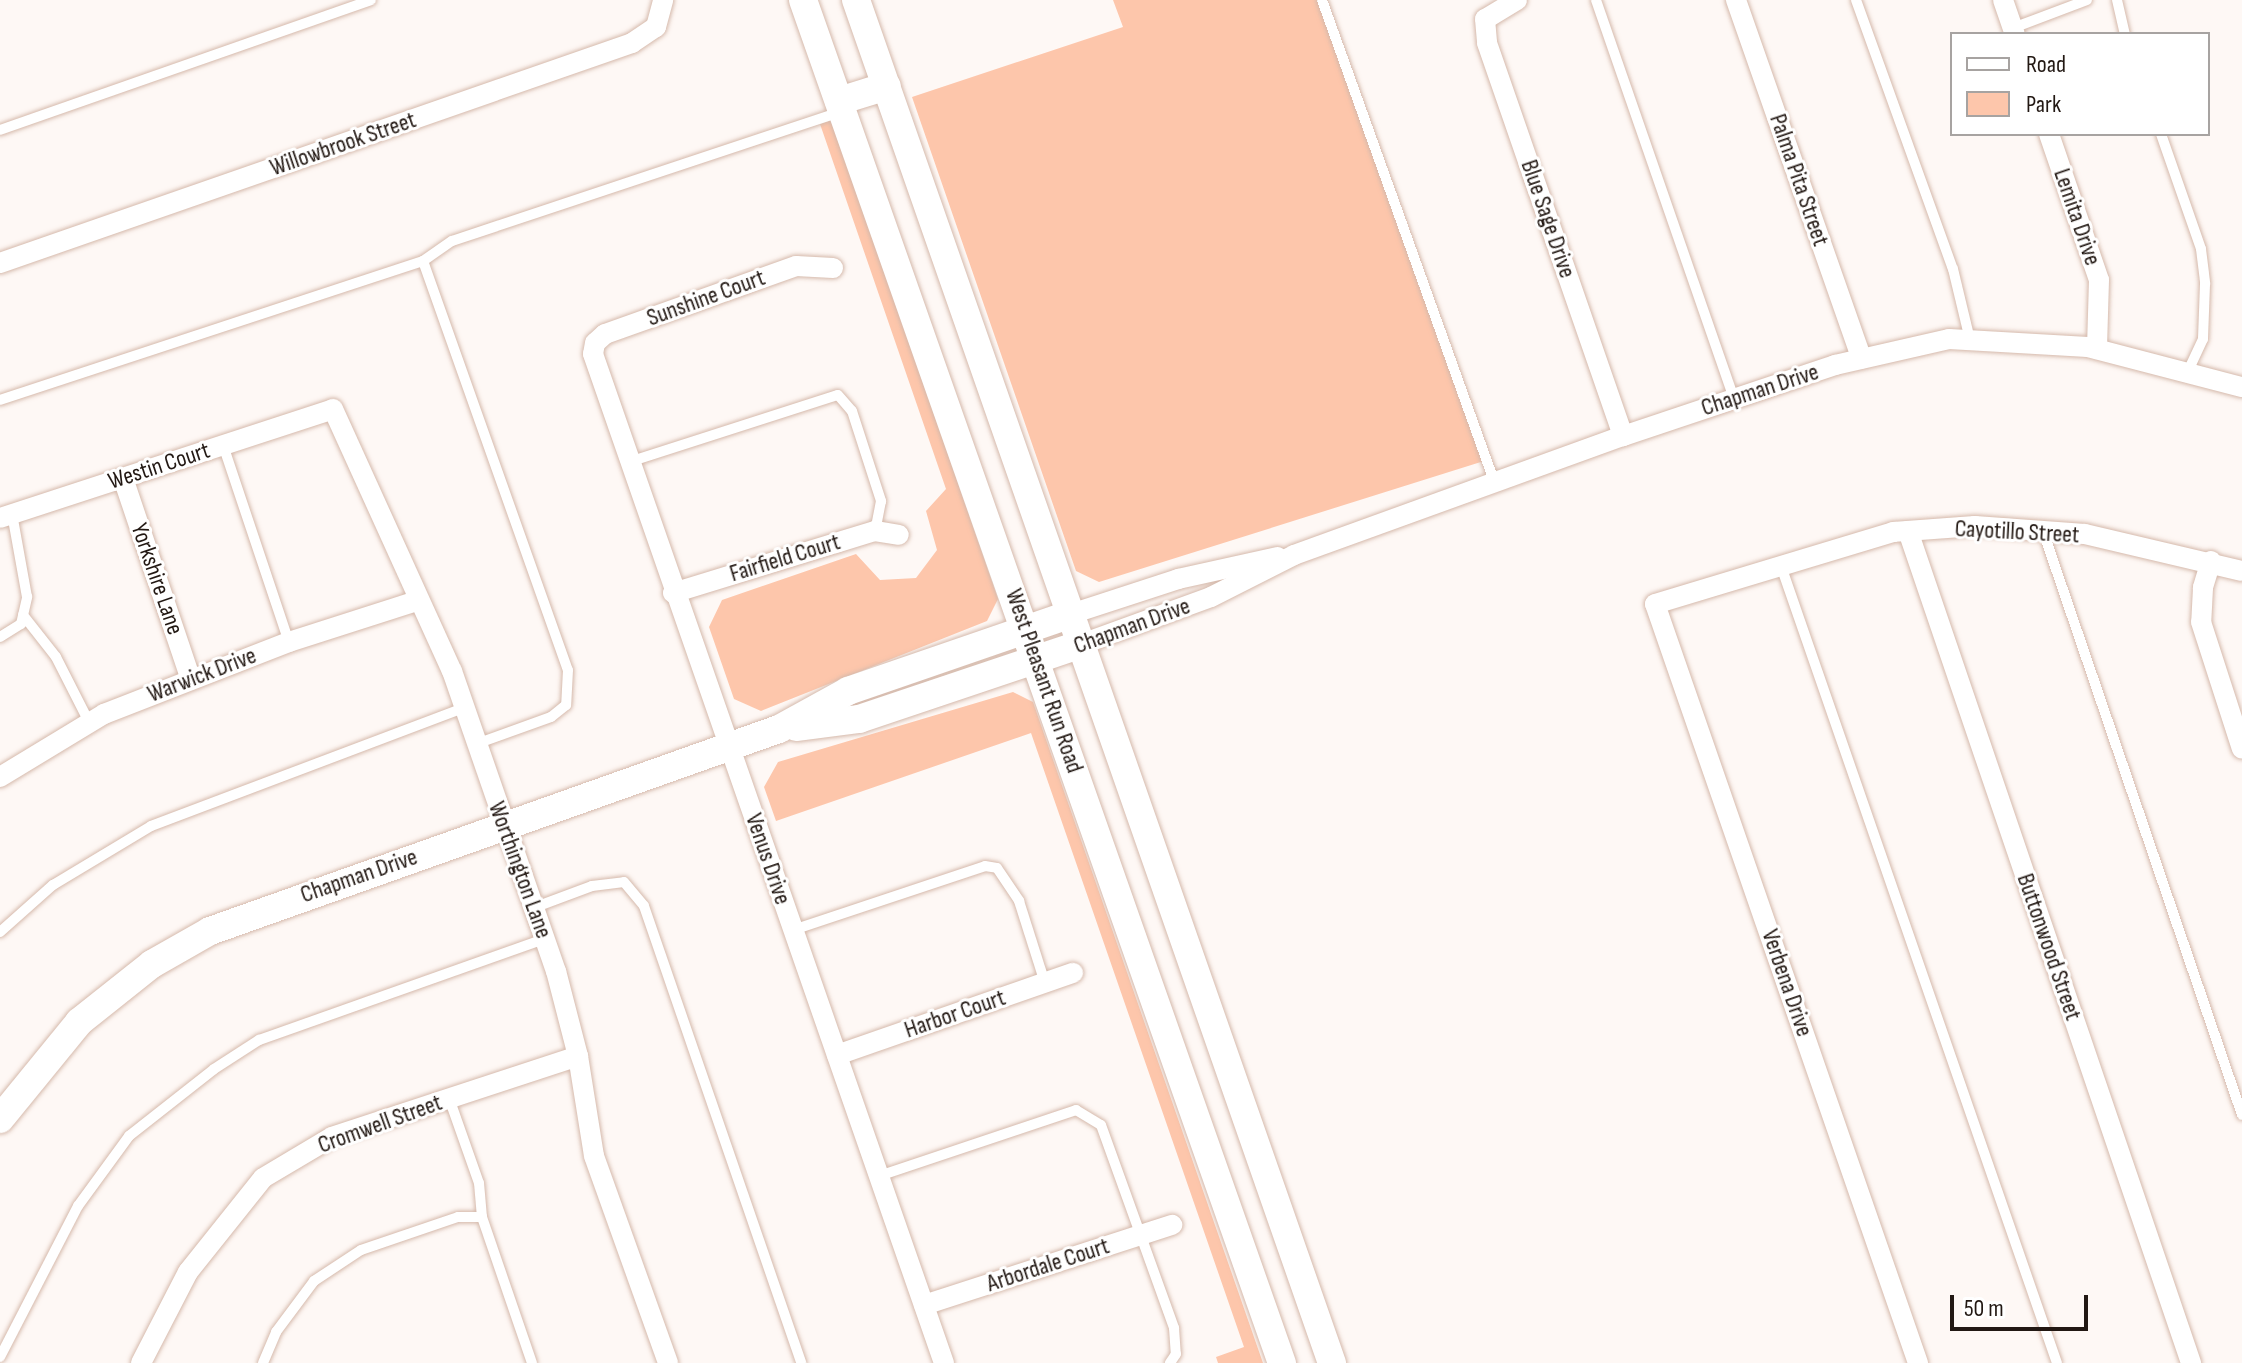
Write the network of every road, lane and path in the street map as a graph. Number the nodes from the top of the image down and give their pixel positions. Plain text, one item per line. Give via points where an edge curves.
1 (371, 0) edge
2 (663, 0) edge
3 (803, 0) edge
4 (856, 0) edge
5 (1322, 0) edge
6 (1596, 0) edge
7 (1736, 0) edge
8 (1856, 0) edge
9 (2003, 0) edge
10 (2087, 0) edge
11 (2117, 0) edge
12 (1509, 4) edge
13 (2014, 31) edge
14 (2125, 32) edge
15 (887, 86) junction
16 (841, 106) junction
17 (0, 130) edge
18 (2050, 136) edge
19 (2162, 136) edge
20 (423, 261) junction
21 (0, 263) edge
22 (833, 268) dead end
23 (1970, 340) junction
24 (2097, 349) junction
25 (593, 354) joint
26 (1862, 359) junction
27 (2187, 373) junction
28 (2242, 387) edge
29 (1734, 398) junction
30 (0, 400) edge
31 (317, 414) joint
32 (1623, 436) junction
33 (223, 445) junction
34 (629, 462) junction
35 (123, 478) junction
36 (1494, 481) junction
37 (6, 516) edge
38 (2043, 530) junction
39 (875, 531) junction
40 (1908, 531) junction
41 (899, 535) dead end
42 (1294, 555) junction
43 (2211, 561) junction
44 (1781, 566) junction
45 (2242, 571) edge
46 (673, 593) junction
47 (417, 601) junction
48 (1655, 604) joint
49 (1071, 614) junction
50 (23, 615) junction
51 (1026, 629) junction
52 (0, 637) edge
53 (289, 642) junction
54 (1082, 644) junction
55 (1037, 660) junction
56 (191, 680) junction
57 (464, 708) junction
58 (89, 722) junction
59 (779, 729) junction
60 (476, 744) junction
61 (730, 747) junction
62 (2242, 749) edge
63 (0, 777) edge
64 (504, 827) junction
65 (533, 908) junction
66 (793, 930) junction
67 (0, 932) edge
68 (544, 939) junction
69 (1195, 968) junction
70 (1073, 973) dead end
71 (1045, 983) junction
72 (1150, 985) junction
73 (837, 1055) junction
74 (578, 1056) junction
75 (449, 1098) junction
76 (2242, 1115) edge
77 (0, 1119) edge
78 (879, 1176) junction
79 (482, 1217) junction
80 (1172, 1225) dead end
81 (1141, 1235) junction
82 (924, 1305) junction
83 (0, 1357) edge
84 (141, 1363) edge
85 (263, 1363) edge
86 (532, 1363) edge
87 (668, 1363) edge
88 (801, 1363) edge
89 (944, 1363) edge
90 (1170, 1363) edge
91 (1282, 1363) edge
92 (1332, 1363) edge
93 (1918, 1363) edge
94 (2057, 1363) edge
95 (2191, 1363) edge

1 - 17 lane
2 - 21 street, Willowbrook Street via 656,27 632,43
3 - 16 main road, West Pleasant Run Road
4 - 15 main road, West Pleasant Run Road
5 - 36 lane
6 - 29 lane
7 - 26 street, Palma Pita Street
8 - 23 lane via 1953,269
9 - 13 street
10 - 13 lane
11 - 14 lane
12 - 32 street, Blue Sage Drive via 1485,19 1487,43
15 - 16 main road
15 - 49 main road, West Pleasant Run Road
16 - 20 lane via 452,241
16 - 51 main road, West Pleasant Run Road
18 - 24 street, Lemita Drive via 2099,280
19 - 27 lane via 2201,249 2205,284 2203,339
20 - 30 lane
20 - 60 lane via 568,670 566,705 551,717
22 - 25 street, Sunshine Court via 796,266 605,334
23 - 24 street, Chapman Drive
23 - 26 street, Chapman Drive via 1949,339
24 - 27 street, Chapman Drive
25 - 34 street, Venus Drive
26 - 29 street, Chapman Drive
27 - 28 street, Chapman Drive
29 - 32 street, Chapman Drive
31 - 33 street, Westin Court
31 - 47 street, Worthington Lane via 333,409 343,422
32 - 36 street, Chapman Drive
33 - 35 street, Westin Court
33 - 53 lane
34 - 39 lane via 838,395 852,411 881,501
34 - 46 street, Venus Drive
35 - 37 street, Westin Court
35 - 56 street, Yorkshire Lane
36 - 42 street, Chapman Drive
37 - 50 lane via 27,597
38 - 40 street, Cayotillo Street via 1975,526
38 - 43 street, Cayotillo Street
38 - 76 lane
39 - 41 street, Fairfield Court
39 - 46 street, Fairfield Court
40 - 44 street, Cayotillo Street
40 - 95 street, Buttonwood Street
42 - 49 street, Chapman Drive via 1236,563
42 - 54 street, Chapman Drive via 1211,597
43 - 45 street, Cayotillo Street
43 - 62 street via 2201,622
44 - 48 street, Cayotillo Street
44 - 94 lane
46 - 61 street, Venus Drive
47 - 53 street, Warwick Drive
47 - 57 street, Worthington Lane
48 - 93 street, Verbena Drive
49 - 51 main road, Chapman Drive
49 - 54 main road, West Pleasant Run Road
50 - 52 lane via 21,624
50 - 58 lane via 56,657
51 - 55 main road, West Pleasant Run Road
51 - 59 main road, Chapman Drive via 848,691
53 - 56 street, Warwick Drive
54 - 55 main road, Chapman Drive
54 - 69 main road, West Pleasant Run Road
55 - 59 main road, Chapman Drive via 859,719
55 - 72 main road, West Pleasant Run Road
56 - 58 street, Warwick Drive
57 - 60 street, Worthington Lane
57 - 67 lane via 151,826 53,885
58 - 63 street, Warwick Drive
59 - 61 main road, Chapman Drive
60 - 64 street, Worthington Lane
61 - 64 main road, Chapman Drive
61 - 66 street, Venus Drive
64 - 65 street, Worthington Lane
64 - 77 main road, Chapman Drive via 271,907 152,964 79,1022
65 - 68 street, Worthington Lane
65 - 88 lane via 592,886 624,882 644,906
66 - 71 lane via 985,866 997,868 1019,901
66 - 73 street, Venus Drive
68 - 74 street, Worthington Lane
68 - 83 lane via 259,1040 214,1069 129,1136 78,1206
69 - 72 main road
69 - 92 main road, West Pleasant Run Road
70 - 71 street, Harbor Court
71 - 73 street, Harbor Court
72 - 91 main road, West Pleasant Run Road
73 - 78 street, Venus Drive
74 - 75 street, Cromwell Street
74 - 87 street, Worthington Lane via 594,1156
75 - 79 lane via 479,1183
75 - 84 street, Cromwell Street via 332,1137 263,1178 188,1272
78 - 81 lane via 1076,1110 1101,1125
78 - 82 street, Venus Drive
79 - 85 lane via 458,1217 361,1250 326,1274 276,1332
79 - 86 lane
80 - 81 street, Arbordale Court
81 - 82 street, Arbordale Court
81 - 90 lane via 1174,1328 1176,1354
82 - 89 street, Venus Drive

